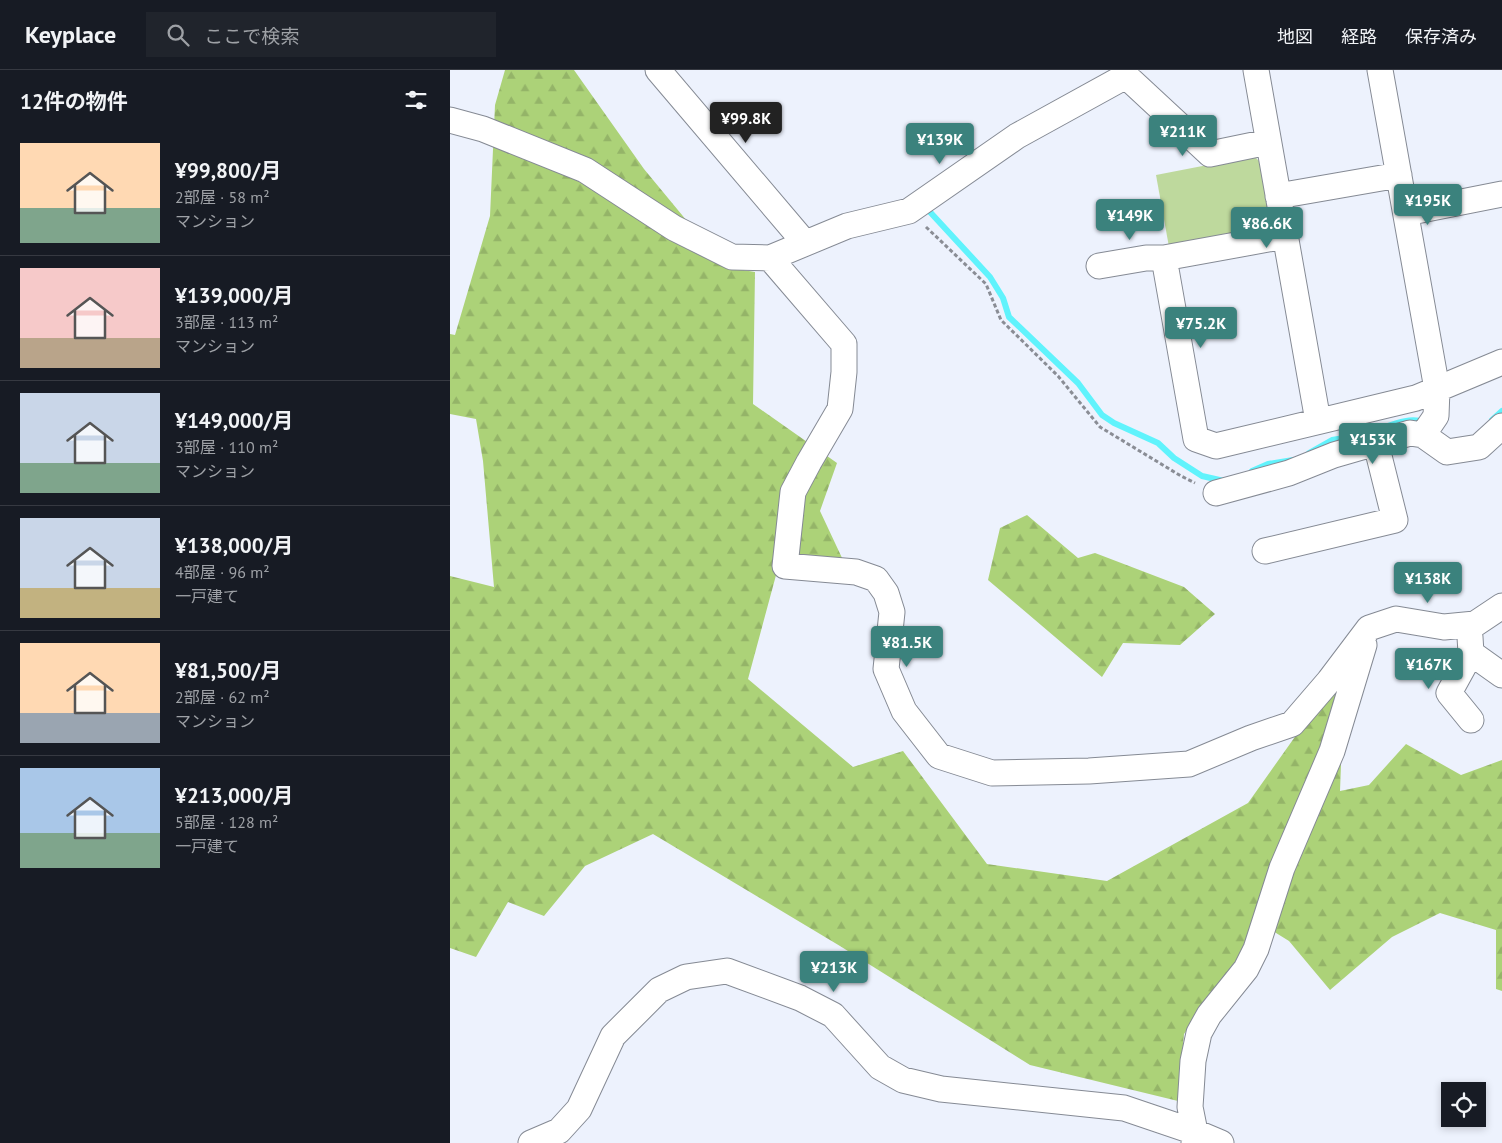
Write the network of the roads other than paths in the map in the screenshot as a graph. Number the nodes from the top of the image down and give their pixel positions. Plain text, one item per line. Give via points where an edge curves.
1 (658, 70) edge
2 (1256, 70) edge
3 (1380, 70) edge
4 (1126, 73) edge
5 (450, 120) edge
6 (1268, 142) junction
7 (1399, 175) junction
8 (1502, 194) edge
9 (1278, 196) junction
10 (1406, 213) junction
11 (1285, 236) junction
12 (805, 243) junction
13 (770, 258) junction
14 (1164, 258) junction
15 (1099, 266) dead end
16 (1502, 362) edge
17 (1438, 389) junction
18 (1318, 421) junction
19 (1430, 426) junction
20 (1502, 426) edge
21 (1376, 444) junction
22 (1216, 493) road end
23 (1265, 551) dead end
24 (1502, 606) edge
25 (1469, 624) junction
26 (1369, 628) junction
27 (1471, 653) junction
28 (1502, 675) edge
29 (1471, 720) dead end
30 (1194, 1137) edge
31 (530, 1143) edge
32 (1221, 1143) edge

1 - 12 street
2 - 6 street
3 - 7 street
4 - 6 street via 1210,154
4 - 12 street via 1017,136 909,211 847,226
5 - 13 street via 483,129 585,170 674,228 732,257
6 - 9 street
7 - 9 street
7 - 10 street
8 - 10 street
9 - 11 street
10 - 17 street
11 - 14 street
11 - 18 street
12 - 13 street
13 - 26 street via 844,344 840,409 793,492 785,566 856,572 876,579 886,593 892,612 886,669 904,711 938,756 992,773 1189,764 1292,724
14 - 15 street
14 - 18 street via 1196,439 1216,446
16 - 17 street
17 - 18 street via 1416,398
17 - 19 street
19 - 20 street via 1447,452 1479,447
19 - 21 street
21 - 22 street
21 - 23 street via 1395,520
24 - 25 street via 1475,624
25 - 26 street via 1444,627 1396,619
25 - 27 street
26 - 30 street via 1332,750 1282,868 1256,949 1246,969 1199,1032 1193,1061 1190,1107
27 - 28 street
27 - 29 street via 1449,693
30 - 31 street via 1124,1108 941,1088 903,1080 880,1067 833,1015 800,998 726,971 686,977 659,990 613,1036 579,1109 559,1131
30 - 32 street

